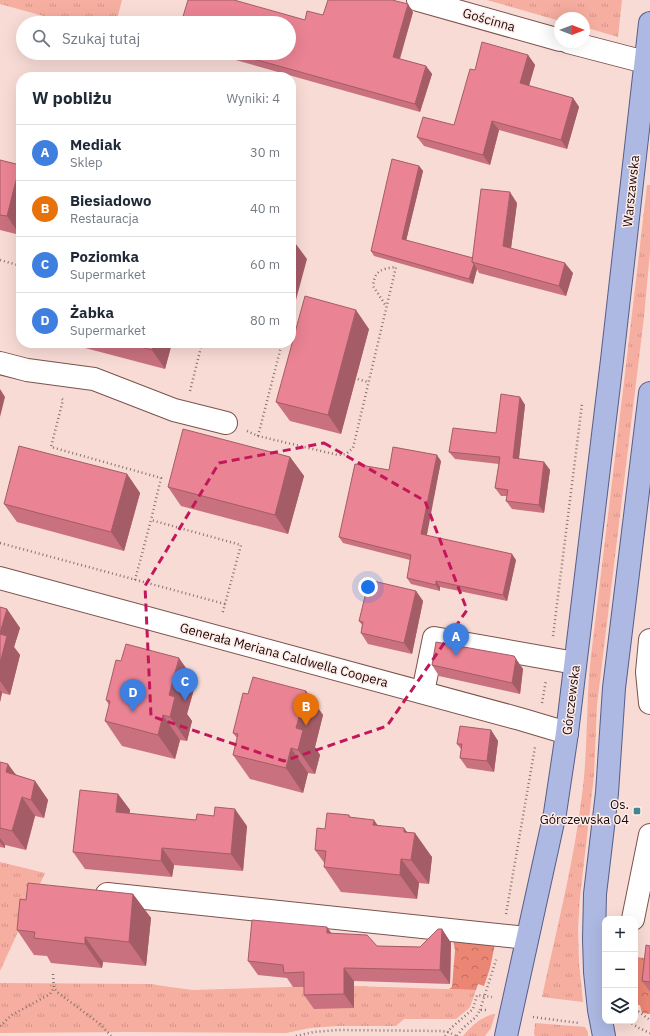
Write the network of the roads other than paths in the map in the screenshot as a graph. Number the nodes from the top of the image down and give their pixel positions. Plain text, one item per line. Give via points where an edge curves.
1 (418, 0) edge
2 (650, 23) edge
3 (554, 38) edge
4 (590, 48) edge
5 (645, 62) junction
6 (612, 360) joint
7 (0, 363) edge
8 (650, 393) edge
9 (226, 423) road end
10 (647, 441) edge
11 (0, 578) edge
12 (650, 640) edge
13 (575, 663) junction
14 (649, 672) edge
15 (423, 692) junction
16 (650, 703) edge
17 (567, 733) junction
18 (650, 835) edge
19 (85, 891) edge
20 (633, 916) edge
21 (527, 938) junction
22 (506, 1036) edge
23 (604, 1036) edge

1 - 3 street, Gościnna
2 - 5 main road, Warszawska
4 - 5 street
5 - 6 main road, Warszawska
6 - 13 main road, Górczewska
7 - 9 street via 27,370 94,379 174,410
8 - 10 main road
10 - 23 main road via 614,688 607,793 595,894 595,972
11 - 15 street, Generała Meriana Caldwella Coopera
12 - 14 street
13 - 15 street via 434,638
13 - 17 main road, Górczewska
14 - 16 street
15 - 17 street, Generała Meriana Caldwella Coopera
17 - 21 main road, Górczewska via 555,813
18 - 20 street
19 - 21 street
21 - 22 main road, Górczewska

